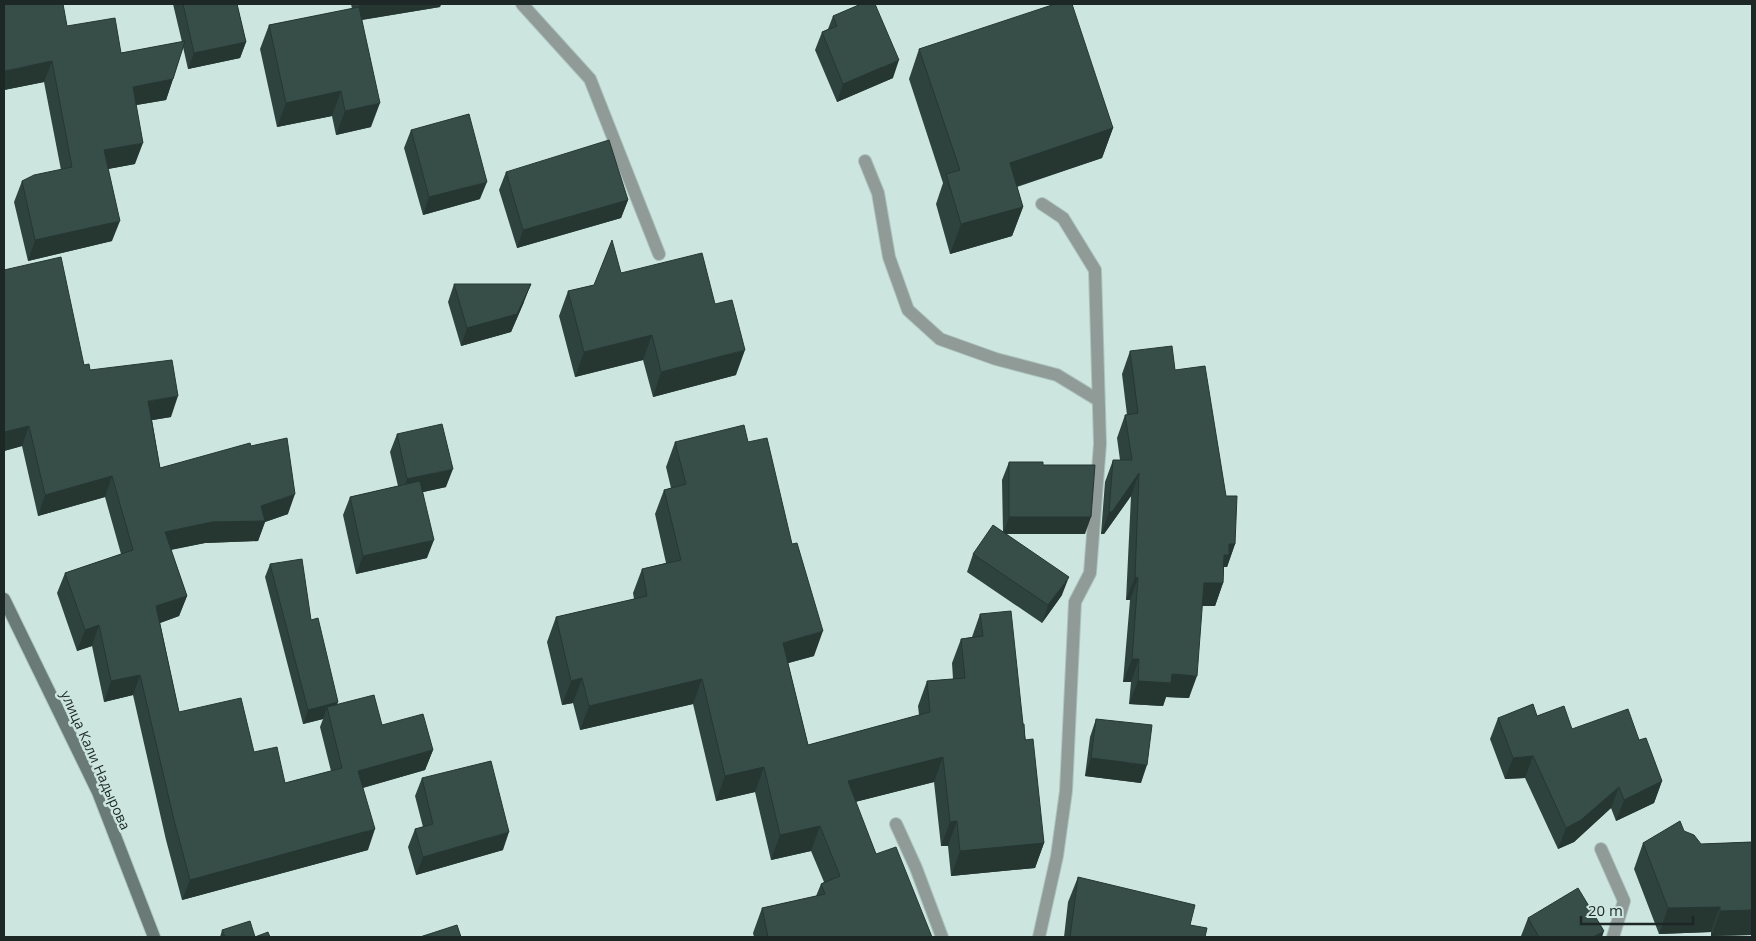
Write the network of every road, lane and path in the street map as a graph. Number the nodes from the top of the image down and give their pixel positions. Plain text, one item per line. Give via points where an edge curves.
1 (522, 4) edge
2 (865, 161) dead end
3 (1042, 204) dead end
4 (659, 254) dead end
5 (1098, 400) junction
6 (4, 598) edge
7 (896, 824) dead end
8 (1601, 849) dead end
9 (154, 937) edge
10 (942, 937) edge
11 (1039, 937) edge
12 (1613, 937) edge

1 - 4 street via 590,79
2 - 5 street via 878,193 889,257 908,310 940,339 1056,375
3 - 5 street via 1063,218 1095,270
5 - 11 street via 1100,444 1090,573 1075,602 1066,791 1057,856
6 - 9 street, улица Кали Надырова via 98,792
7 - 10 street
8 - 12 street via 1624,901

